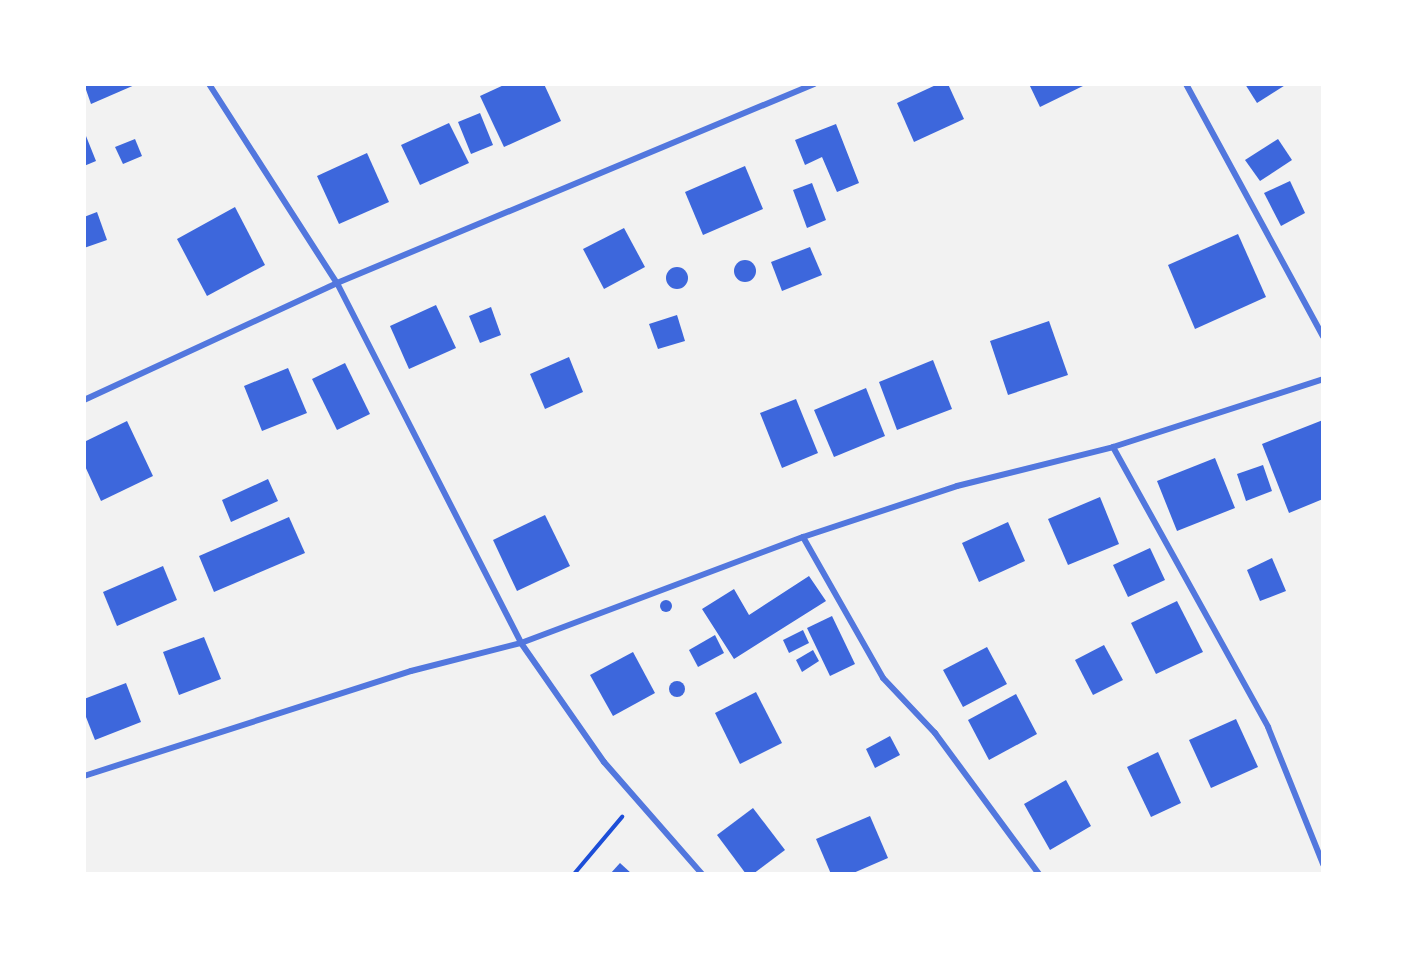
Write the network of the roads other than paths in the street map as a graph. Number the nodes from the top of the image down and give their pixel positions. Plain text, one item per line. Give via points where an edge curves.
1 (208, 84) edge
2 (814, 84) edge
3 (1185, 84) edge
4 (337, 283) junction
5 (1323, 336) edge
6 (1323, 379) edge
7 (84, 400) edge
8 (1113, 447) junction
9 (803, 537) junction
10 (521, 644) junction
11 (84, 776) edge
12 (1323, 864) edge
13 (702, 874) edge
14 (1039, 874) edge

1 - 4 street
2 - 4 street
3 - 5 street
4 - 7 street
4 - 10 street
6 - 8 street
8 - 9 street via 957,486
8 - 12 street via 1268,726
9 - 10 street
9 - 14 street via 883,678 935,733
10 - 11 street via 411,671
10 - 13 street via 604,762

